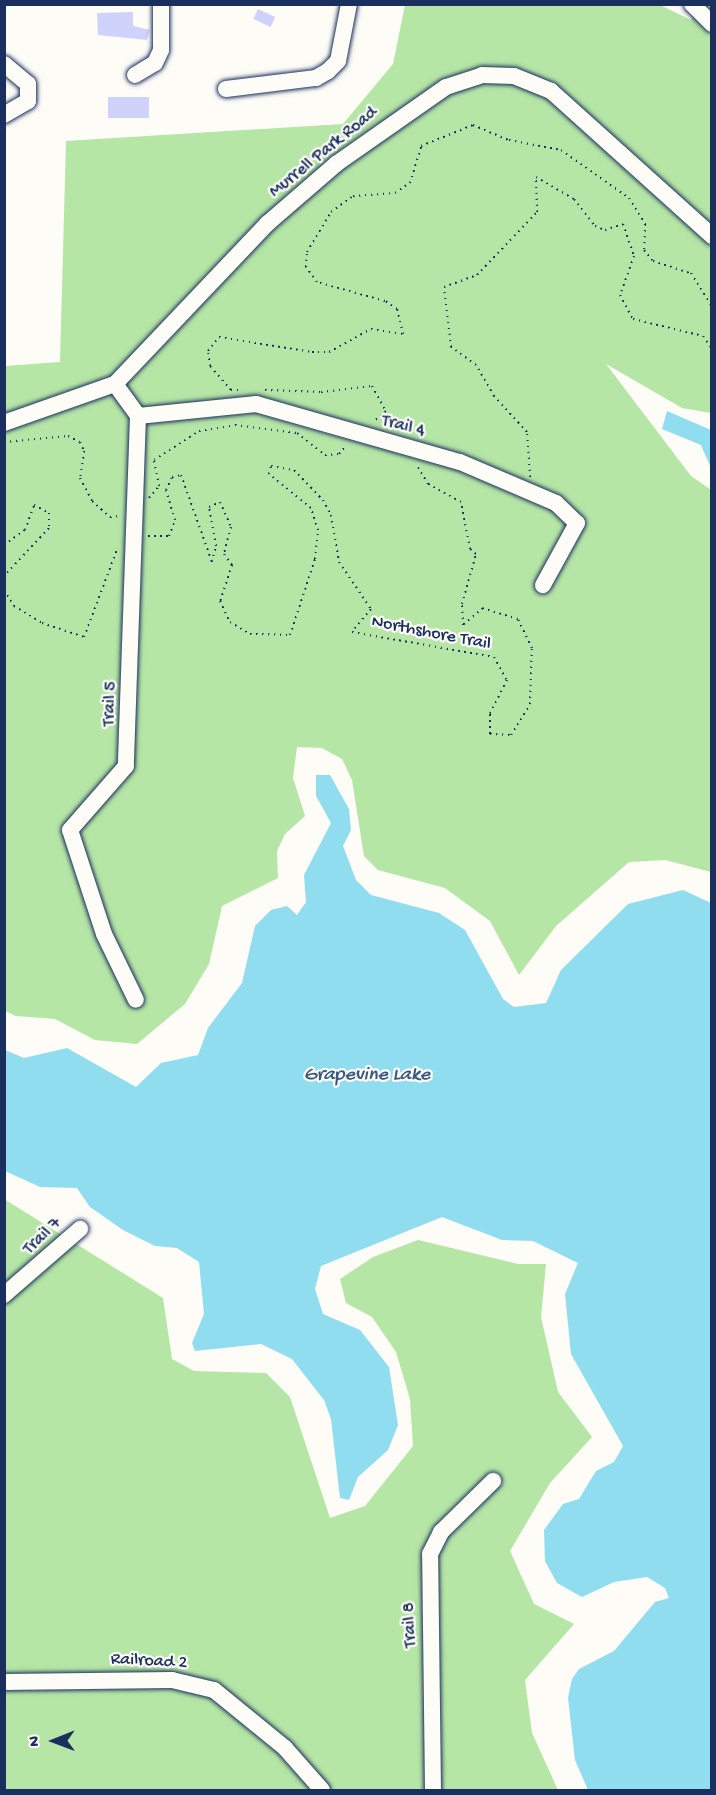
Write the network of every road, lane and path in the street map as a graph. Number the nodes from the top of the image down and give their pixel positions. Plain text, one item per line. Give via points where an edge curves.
1 (161, 4) edge
2 (350, 4) edge
3 (692, 4) edge
4 (711, 24) edge
5 (4, 64) edge
6 (135, 75) dead end
7 (226, 89) dead end
8 (4, 115) edge
9 (711, 236) edge
10 (711, 307) edge
11 (711, 350) edge
12 (115, 384) junction
13 (241, 390) dead end
14 (260, 390) dead end
15 (138, 416) junction
16 (366, 422) dead end
17 (4, 423) edge
18 (348, 433) junction
19 (4, 442) edge
20 (436, 456) junction
21 (525, 486) dead end
22 (136, 507) junction
23 (136, 534) junction
24 (4, 545) edge
25 (4, 576) edge
26 (543, 585) dead end
27 (4, 591) edge
28 (136, 999) dead end
29 (80, 1229) dead end
30 (4, 1295) edge
31 (493, 1481) dead end
32 (4, 1682) edge
33 (322, 1791) edge
34 (433, 1791) edge

1 - 6 lane via 161,50 155,63
2 - 7 lane via 338,61 328,71 316,78
3 - 4 lane
5 - 8 lane via 28,84 28,101
9 - 12 lane, Murrell Park Road via 551,91 514,76 482,75 446,87 336,164 268,223
10 - 13 path via 691,273 653,261 644,250 645,224 629,198 561,150 509,140 473,125 421,147 410,183 395,193 352,196 330,212 307,252 306,267 317,282 386,301 397,309 403,334 371,329 329,352 219,337 208,351 210,366 231,390
11 - 21 path via 703,336 633,319 620,295 634,256 623,224 605,230 595,226 574,199 536,177 537,212 477,275 444,287 451,347 476,365 494,396 527,432 532,470
12 - 15 lane
12 - 17 lane, Murrell Park Road
14 - 16 path via 321,392 372,386 386,411 381,419
15 - 18 lane, Trail 4 via 256,404
15 - 22 lane, Trail 5
18 - 20 lane, Trail 4
18 - 22 path via 346,449 325,455 297,433 235,425 199,431 154,459 156,495
19 - 22 path via 68,436 84,451 80,478 92,501 110,517
20 - 23 path, Northshore Trail via 417,466 428,484 461,502 470,549 476,554 462,604 463,625 483,608 518,619 532,648 530,704 511,735 490,734 490,714 507,680 494,657 352,632 371,609 339,561 327,508 309,480 294,470 271,466 269,474 310,508 318,530 315,559 290,635 250,634 230,622 220,601 232,565 224,554 231,527 220,502 209,507 216,546 212,561 181,475 171,477 166,490 175,520 169,536 159,540
20 - 26 lane, Trail 4 via 556,503 577,523
22 - 23 lane, Trail 5
23 - 27 path via 126,532 84,637 42,623 14,606
23 - 28 lane, Trail 5 via 126,766 70,830 104,934
24 - 25 path via 26,530 34,505 49,513 49,528
29 - 30 lane, Trail 7
31 - 34 lane, Trail 8 via 441,1532 430,1554
32 - 33 lane, Railroad 2 via 171,1680 214,1690 285,1748

